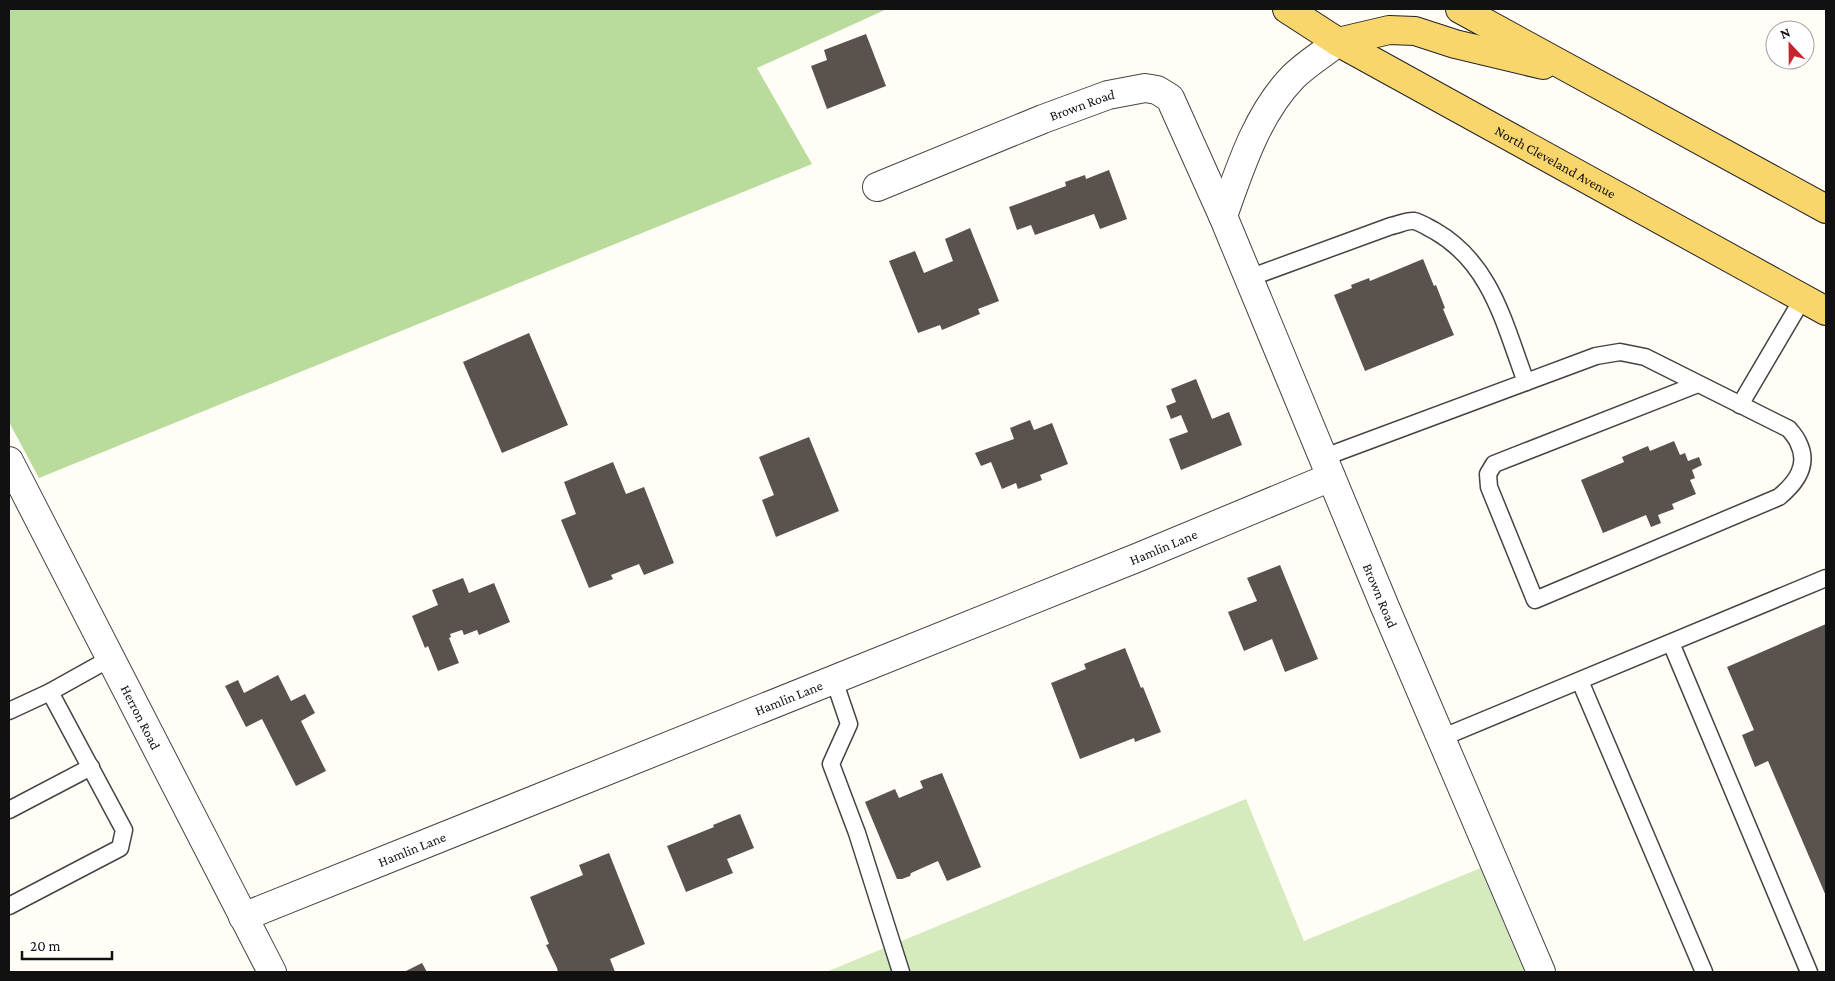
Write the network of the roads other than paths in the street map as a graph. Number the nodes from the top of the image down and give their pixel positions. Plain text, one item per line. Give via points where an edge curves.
1 (1287, 9) edge
2 (1460, 9) edge
3 (1338, 42) junction
4 (1575, 72) junction
5 (877, 187) dead end
6 (1826, 209) edge
7 (1223, 216) junction
8 (1249, 278) junction
9 (1802, 298) junction
10 (1826, 311) edge
11 (1526, 382) junction
12 (1698, 384) junction
13 (1740, 405) junction
14 (9, 461) edge
15 (1327, 467) junction
16 (1826, 578) edge
17 (1671, 642) junction
18 (111, 658) junction
19 (834, 680) junction
20 (1580, 681) junction
21 (50, 692) junction
22 (9, 711) edge
23 (1442, 738) junction
24 (91, 767) junction
25 (9, 810) edge
26 (9, 906) edge
27 (244, 917) junction
28 (272, 972) edge
29 (901, 972) edge
30 (1541, 972) edge
31 (1704, 972) edge
32 (1808, 972) edge

1 - 3 main road, North Cleveland Avenue
2 - 4 main road
3 - 4 main road via 1390,30 1415,31 1454,44
3 - 7 street via 1293,76 1263,116
3 - 9 main road, North Cleveland Avenue
4 - 6 main road
5 - 7 street, Brown Road via 1043,119 1100,98 1145,88 1157,90 1170,98
7 - 8 street, Brown Road
8 - 11 lane via 1391,226 1414,221 1451,240 1483,275
8 - 15 street, Brown Road
9 - 10 main road, North Cleveland Avenue
9 - 13 lane
11 - 12 lane via 1596,356 1620,352 1644,357
11 - 15 lane
12 - 13 lane
12 - 13 lane via 1494,464 1488,474 1489,487 1535,600 1779,497 1793,486 1801,473 1799,442 1788,429
14 - 18 street, Herron Road
15 - 19 street, Hamlin Lane via 1139,557
15 - 23 street, Brown Road
16 - 17 lane
17 - 20 lane
17 - 32 lane
18 - 21 lane
18 - 27 street, Herron Road
19 - 27 street, Hamlin Lane
19 - 29 lane via 849,724 831,764 857,833
20 - 23 lane
20 - 31 lane
21 - 22 lane
21 - 24 lane
23 - 30 street, Brown Road
24 - 25 lane
24 - 26 lane via 124,830 120,848
27 - 28 street, Herron Road

